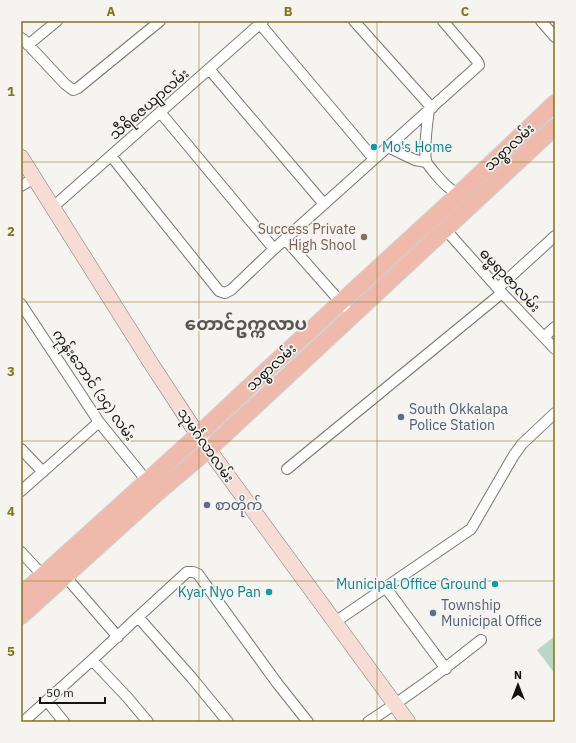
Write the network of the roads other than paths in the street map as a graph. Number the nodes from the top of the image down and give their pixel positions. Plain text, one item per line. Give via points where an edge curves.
1 (57, 21) edge
2 (160, 21) edge
3 (354, 21) edge
4 (443, 21) edge
5 (541, 21) edge
6 (262, 22) edge
7 (555, 37) edge
8 (25, 41) edge
9 (210, 69) junction
10 (555, 103) edge
11 (430, 109) junction
12 (160, 112) junction
13 (555, 127) edge
14 (388, 147) junction
15 (111, 156) junction
16 (21, 157) edge
17 (374, 160) junction
18 (426, 162) junction
19 (34, 178) junction
20 (21, 186) edge
21 (459, 194) junction
22 (324, 204) junction
23 (53, 207) junction
24 (445, 229) junction
25 (555, 236) edge
26 (285, 240) junction
27 (274, 249) junction
28 (500, 291) junction
29 (342, 302) junction
30 (21, 304) edge
31 (352, 316) junction
32 (555, 327) edge
33 (544, 337) junction
34 (555, 349) edge
35 (555, 413) edge
36 (99, 422) junction
37 (198, 435) junction
38 (21, 449) edge
39 (208, 450) junction
40 (286, 469) dead end
41 (42, 472) junction
42 (147, 481) junction
43 (21, 491) edge
44 (21, 552) edge
45 (65, 576) junction
46 (48, 581) junction
47 (386, 588) junction
48 (21, 595) edge
49 (21, 616) edge
50 (138, 617) junction
51 (335, 622) junction
52 (118, 637) junction
53 (481, 640) dead end
54 (92, 660) junction
55 (446, 668) junction
56 (47, 701) junction
57 (395, 705) junction
58 (23, 722) edge
59 (64, 722) edge
60 (148, 722) edge
61 (228, 722) edge
62 (308, 722) edge
63 (368, 722) edge
64 (408, 722) edge

1 - 8 street
2 - 8 street via 73,90
3 - 11 street
4 - 11 street via 479,65
5 - 7 street
6 - 9 street, သီရိဇေယျာလမ်း
6 - 17 street
9 - 12 street, သီရိဇေယျာလမ်း
9 - 22 street
10 - 21 main road, သစ္စာလမ်း
11 - 14 street
11 - 18 street
12 - 15 street, သီရိဇေယျာလမ်း
12 - 27 street
13 - 24 main road, သစ္စာလမ်း
14 - 17 street
14 - 18 street via 415,160
15 - 23 street, သီရိဇေယျာလမ်း
15 - 27 street via 219,291 225,293 231,290
16 - 19 main road, သုမင်္ဂလာလမ်း
17 - 22 street
18 - 21 street via 449,188
19 - 20 street
19 - 23 main road, သုမင်္ဂလာလမ်း
21 - 29 main road, သစ္စာလမ်း
22 - 26 street
23 - 37 main road, သုမင်္ဂလာလမ်း
24 - 28 street, ဓမ္မရာဇာလမ်း
24 - 31 main road, သစ္စာလမ်း
25 - 28 street
26 - 27 street
26 - 29 street
28 - 33 street, ဓမ္မရာဇာလမ်း
28 - 40 street
29 - 31 street
29 - 37 main road, သစ္စာလမ်း
30 - 36 street, ကုန်းဘောင် (၁၄) လမ်း
31 - 39 main road, သစ္စာလမ်း
32 - 33 street
33 - 34 street, ဓမ္မရာဇာလမ်း
35 - 47 street via 514,455 472,529
36 - 41 street
36 - 42 street, ကုန်းဘောင် (၁၄) လမ်း
37 - 39 main road, သုမင်္ဂလာလမ်း
37 - 42 main road, သစ္စာလမ်း
38 - 41 street
39 - 45 main road, သစ္စာလမ်း
39 - 51 main road, သုမင်္ဂလာလမ်း
41 - 43 street
42 - 46 main road, သစ္စာလမ်း
44 - 46 street
45 - 46 main road, သစ္စာလမ်း
45 - 52 street
46 - 48 main road, သစ္စာလမ်း
46 - 49 main road, သစ္စာလမ်း
47 - 51 street
47 - 55 street
50 - 52 street
50 - 61 street
50 - 62 street via 187,572 198,574
51 - 57 main road, သုမင်္ဂလာလမ်း
52 - 54 street
53 - 55 street
54 - 56 street
54 - 60 street
55 - 57 street
56 - 58 street
56 - 59 street
57 - 63 street
57 - 64 main road, သုမင်္ဂလာလမ်း

